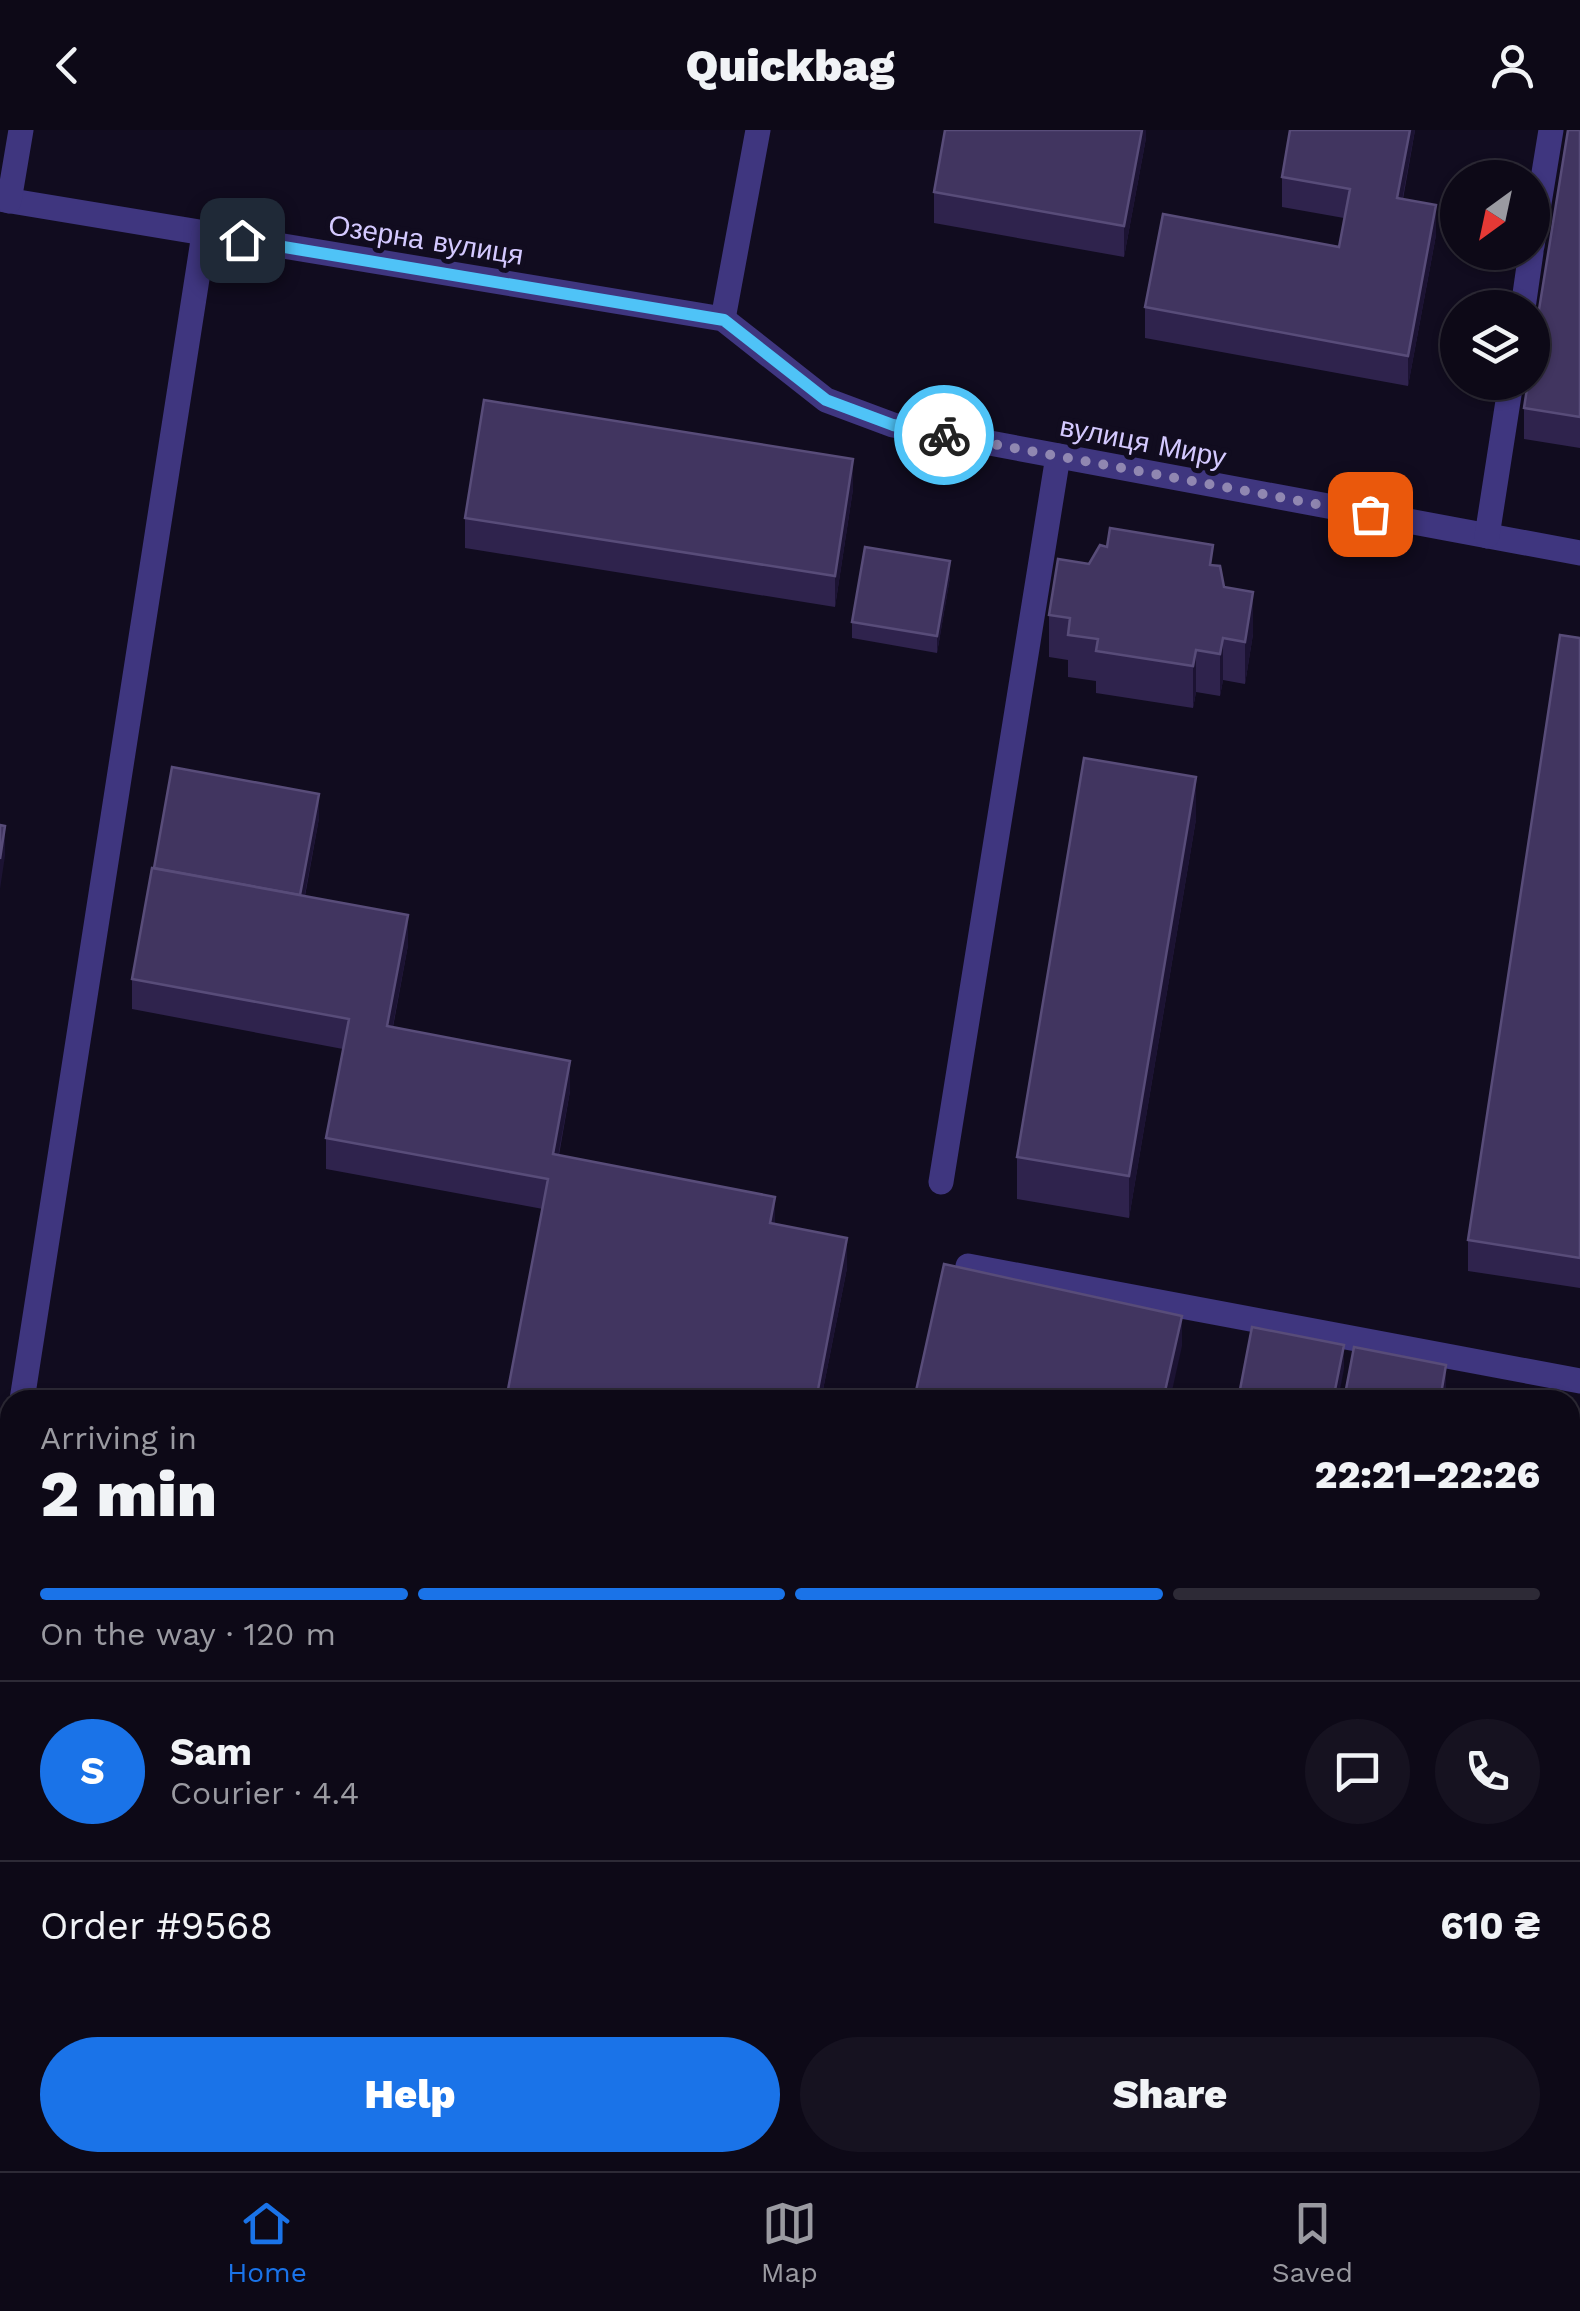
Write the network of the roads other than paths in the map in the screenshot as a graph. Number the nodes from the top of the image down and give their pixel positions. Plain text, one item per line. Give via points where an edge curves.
1 (21, 130) edge
2 (758, 130) edge
3 (1551, 130) edge
4 (1546, 160) edge
5 (5, 200) edge
6 (204, 234) junction
7 (724, 320) junction
8 (1508, 400) edge
9 (1058, 456) junction
10 (1487, 536) junction
11 (1580, 553) edge
12 (942, 1182) dead end
13 (968, 1266) edge
14 (1580, 1381) edge
15 (24, 1390) edge

1 - 5 street
2 - 7 street
3 - 4 street
5 - 6 street, Озерна вулиця
6 - 7 street, Озерна вулиця
6 - 15 street
7 - 9 street, вулиця Миру via 826,400 893,425
8 - 10 street
9 - 10 street, вулиця Миру
9 - 12 street
10 - 11 street, вулиця Миру
13 - 14 street

